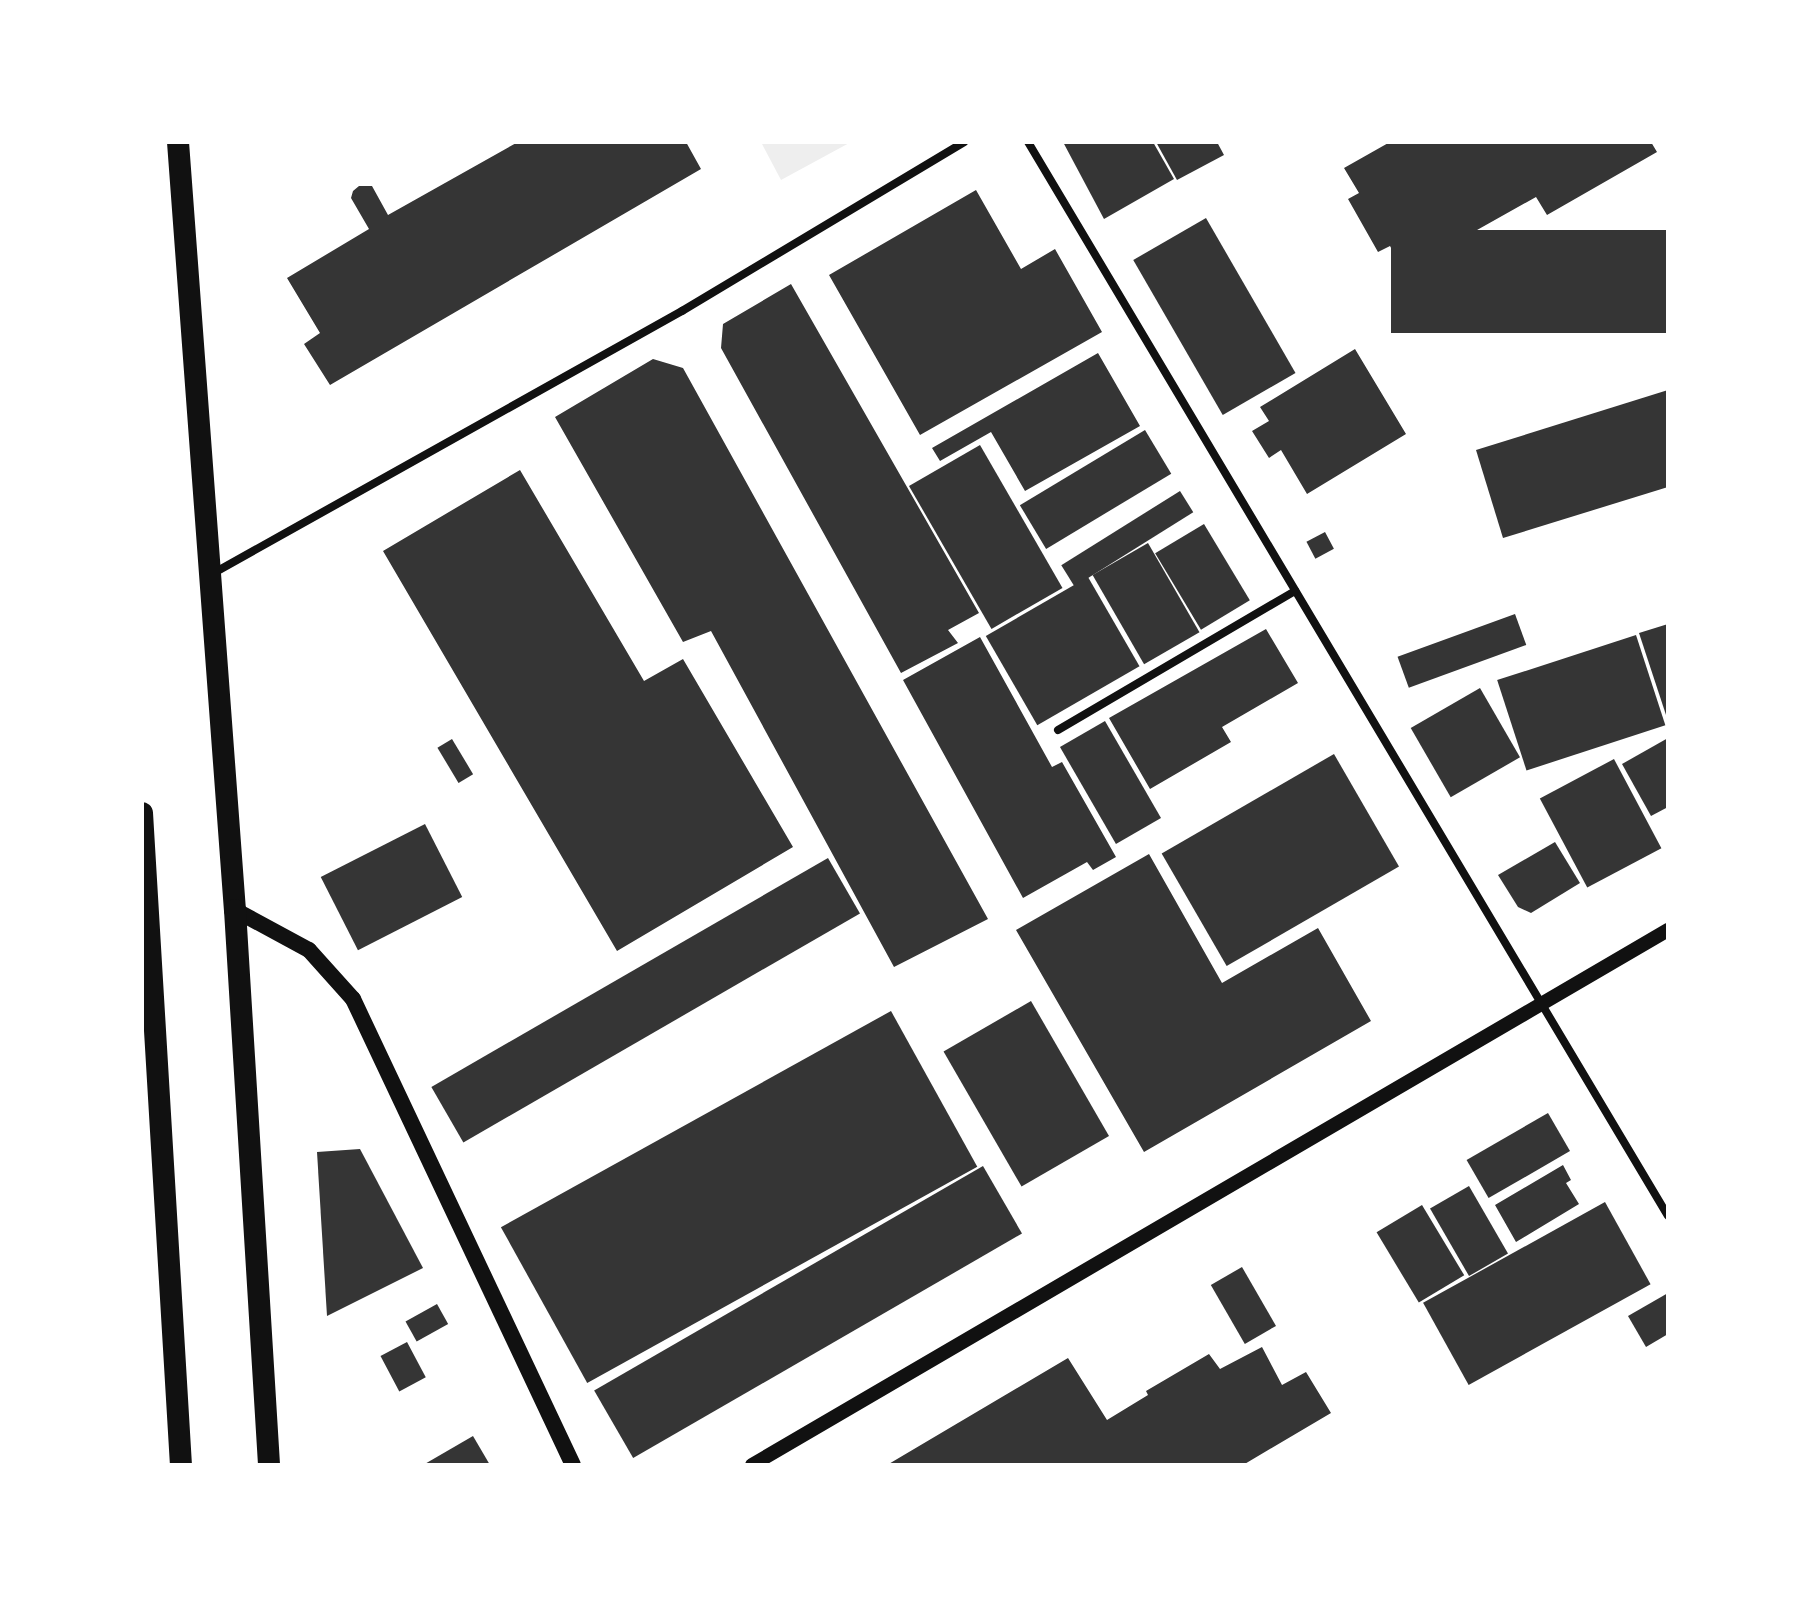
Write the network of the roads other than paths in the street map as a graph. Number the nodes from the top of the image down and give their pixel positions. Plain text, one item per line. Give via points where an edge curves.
1 (178, 142) edge
2 (964, 142) edge
3 (1028, 142) edge
4 (208, 576) junction
5 (1295, 591) junction
6 (1058, 730) dead end
7 (142, 813) edge
8 (235, 910) junction
9 (1668, 930) edge
10 (1539, 1003) junction
11 (1668, 1216) edge
12 (181, 1465) edge
13 (269, 1465) edge
14 (573, 1465) edge
15 (752, 1465) edge

1 - 4 highway
2 - 4 street via 682,311
3 - 5 street
4 - 8 highway
5 - 6 street
5 - 10 street
7 - 12 highway
8 - 13 highway
8 - 14 main road via 309,950 353,999
9 - 10 street
10 - 11 street
10 - 15 street

